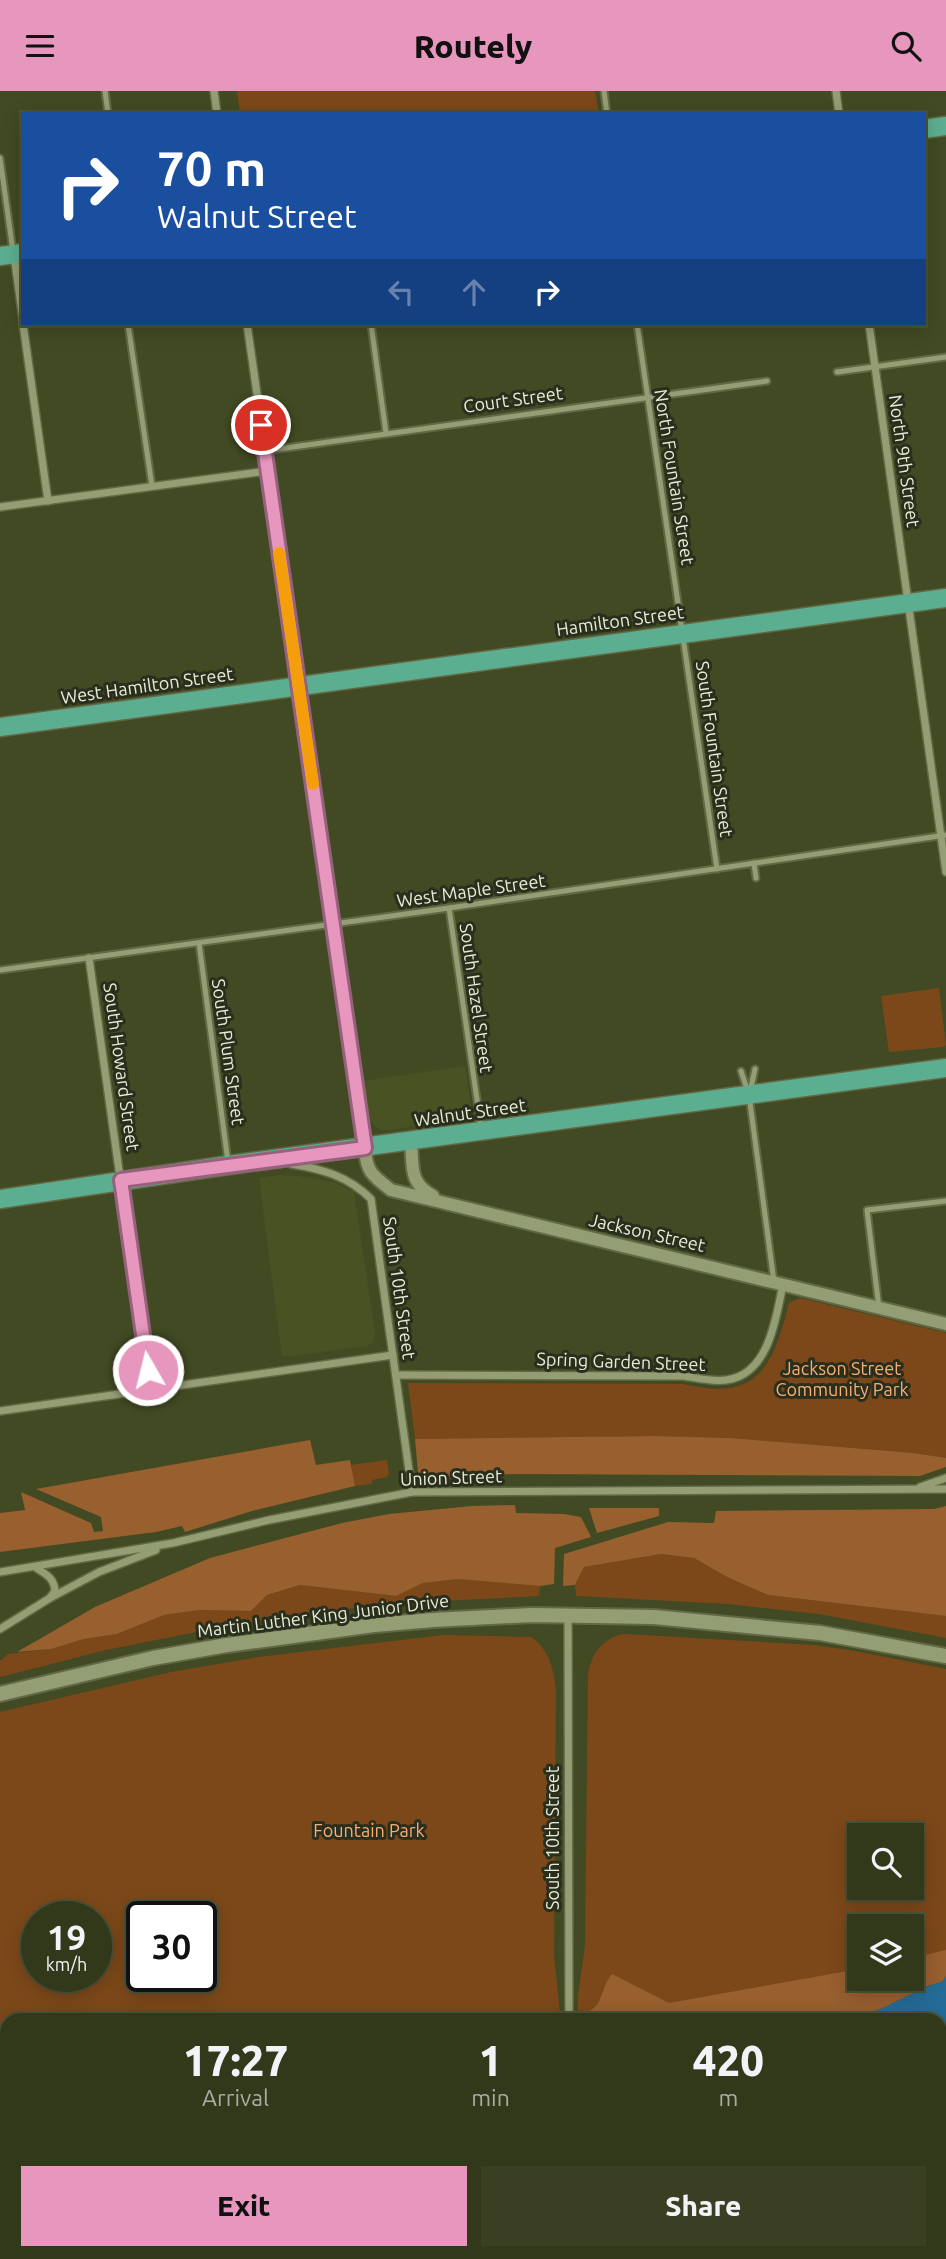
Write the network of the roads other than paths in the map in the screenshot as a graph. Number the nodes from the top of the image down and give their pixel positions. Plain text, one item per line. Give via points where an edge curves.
1 (105, 91) edge
2 (214, 91) edge
3 (604, 91) edge
4 (836, 91) edge
5 (108, 112) edge
6 (217, 112) edge
7 (607, 112) edge
8 (839, 112) edge
9 (946, 126) edge
10 (926, 129) edge
11 (0, 158) edge
12 (12, 254) edge
13 (21, 310) edge
14 (24, 326) edge
15 (128, 326) edge
16 (247, 326) edge
17 (371, 326) edge
18 (637, 326) edge
19 (869, 326) edge
20 (946, 357) edge
21 (875, 366) junction
22 (837, 372) dead end
23 (767, 381) dead end
24 (648, 397) junction
25 (386, 433) junction
26 (264, 451) junction
27 (267, 471) junction
28 (152, 486) junction
29 (48, 501) junction
30 (0, 507) edge
31 (946, 598) edge
32 (907, 603) junction
33 (683, 634) junction
34 (299, 686) junction
35 (0, 727) edge
36 (943, 835) edge
37 (754, 863) junction
38 (718, 869) junction
39 (946, 872) edge
40 (756, 878) dead end
41 (449, 908) junction
42 (332, 925) junction
43 (199, 943) junction
44 (89, 958) junction
45 (0, 970) edge
46 (755, 1069) dead end
47 (946, 1069) edge
48 (741, 1071) dead end
49 (749, 1095) junction
50 (482, 1132) junction
51 (411, 1142) junction
52 (365, 1148) junction
53 (269, 1160) junction
54 (229, 1165) junction
55 (121, 1180) junction
56 (380, 1194) junction
57 (0, 1199) edge
58 (946, 1201) edge
59 (445, 1203) junction
60 (778, 1283) junction
61 (879, 1308) junction
62 (946, 1324) edge
63 (393, 1355) junction
64 (396, 1375) junction
65 (150, 1389) junction
66 (0, 1411) edge
67 (946, 1478) edge
68 (946, 1489) edge
69 (910, 1490) junction
70 (412, 1492) junction
71 (173, 1543) junction
72 (34, 1567) junction
73 (0, 1572) edge
74 (50, 1598) junction
75 (568, 1614) junction
76 (0, 1629) edge
77 (946, 1656) edge
78 (0, 1694) edge
79 (569, 2013) edge

1 - 5 lane
2 - 6 street
3 - 7 lane
4 - 8 street
9 - 10 main road
11 - 12 lane
12 - 13 street
14 - 29 street
15 - 28 lane
16 - 26 street
17 - 25 lane
18 - 24 lane, North Fountain Street
19 - 21 street, North 9th Street
20 - 21 lane
21 - 22 lane
21 - 32 street, North 9th Street
23 - 24 lane, Court Street
24 - 25 lane, Court Street
24 - 33 lane, North Fountain Street
25 - 26 lane, Court Street
26 - 27 street
27 - 28 street
27 - 34 street
28 - 29 street
29 - 30 street
31 - 32 main road, Hamilton Street
32 - 33 main road, Hamilton Street
32 - 36 street, North 9th Street
33 - 34 main road, Hamilton Street
33 - 38 lane, South Fountain Street
34 - 35 main road, West Hamilton Street
34 - 42 street
36 - 37 lane, West Maple Street
36 - 39 street, North 9th Street
37 - 38 lane, West Maple Street
37 - 40 lane
38 - 41 lane, West Maple Street
41 - 42 lane, West Maple Street
41 - 50 lane, South Hazel Street
42 - 43 lane, West Maple Street
42 - 52 street
43 - 44 lane, West Maple Street
43 - 54 lane, South Plum Street
44 - 45 lane, West Maple Street
44 - 55 street, South Howard Street
46 - 49 lane
47 - 49 main road, Walnut Street
48 - 49 lane
49 - 50 main road, Walnut Street
49 - 60 lane
50 - 51 main road, Walnut Street
51 - 52 main road, Walnut Street
51 - 59 street via 416,1183
52 - 53 main road, Walnut Street
52 - 56 street via 367,1166
53 - 54 main road, Walnut Street
53 - 56 street, South 10th Street via 317,1168
54 - 55 main road, Walnut Street
55 - 57 main road, Walnut Street
55 - 65 street, South Howard Street
56 - 59 street, Jackson Street
56 - 63 street, South 10th Street
58 - 61 lane via 867,1210
59 - 60 street, Jackson Street
60 - 61 street, Jackson Street
60 - 64 street, Spring Garden Street via 767,1346 754,1366 730,1380
61 - 62 street, Jackson Street
63 - 64 street, South 10th Street
63 - 65 street
64 - 70 street, South 10th Street
65 - 66 street
67 - 69 street, Union Street
68 - 69 street, Union Street
69 - 70 street, Union Street
70 - 71 street, Union Street
71 - 72 street, Union Street
71 - 74 street via 99,1572
72 - 73 street, Union Street
72 - 74 street via 54,1582
74 - 76 street
75 - 77 main road, Martin Luther King Junior Drive via 820,1633
75 - 78 main road, Martin Luther King Junior Drive via 433,1620 302,1635 153,1658
75 - 79 street, South 10th Street

